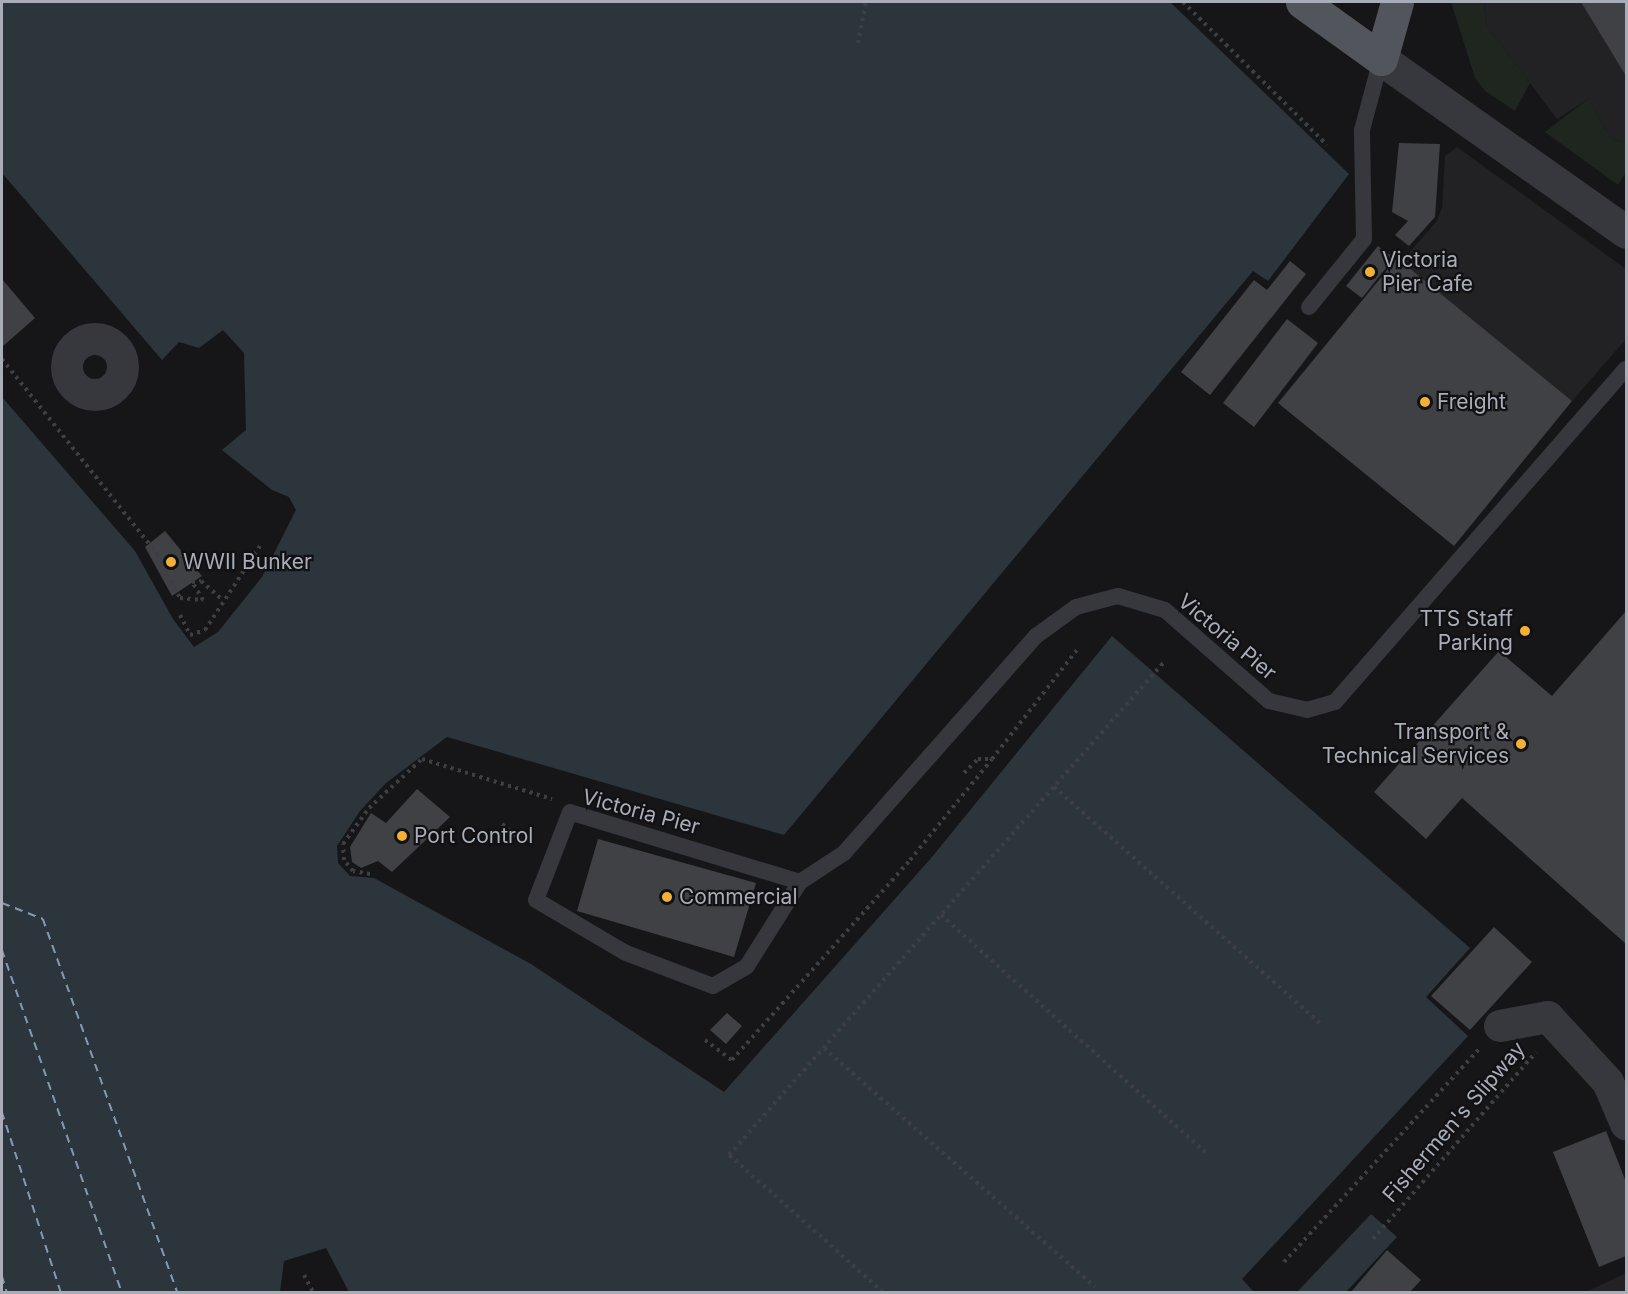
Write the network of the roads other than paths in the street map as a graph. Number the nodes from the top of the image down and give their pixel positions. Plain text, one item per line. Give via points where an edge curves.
1 (1302, 2) edge
2 (1397, 2) edge
3 (1381, 59) junction
4 (1626, 232) edge
5 (1309, 307) dead end
6 (1626, 369) edge
7 (800, 882) junction
8 (1500, 1026) road end
9 (1626, 1124) edge

1 - 3 main road
2 - 3 main road
3 - 4 street
3 - 5 lane via 1362,130 1364,239
6 - 7 lane, Victoria Pier via 1335,702 1307,710 1269,701 1165,610 1118,596 1076,607 1036,636 844,854
7 - 7 lane, Victoria Pier via 570,812 536,900 626,954 713,986 747,966
8 - 9 street via 1548,1017 1608,1082

